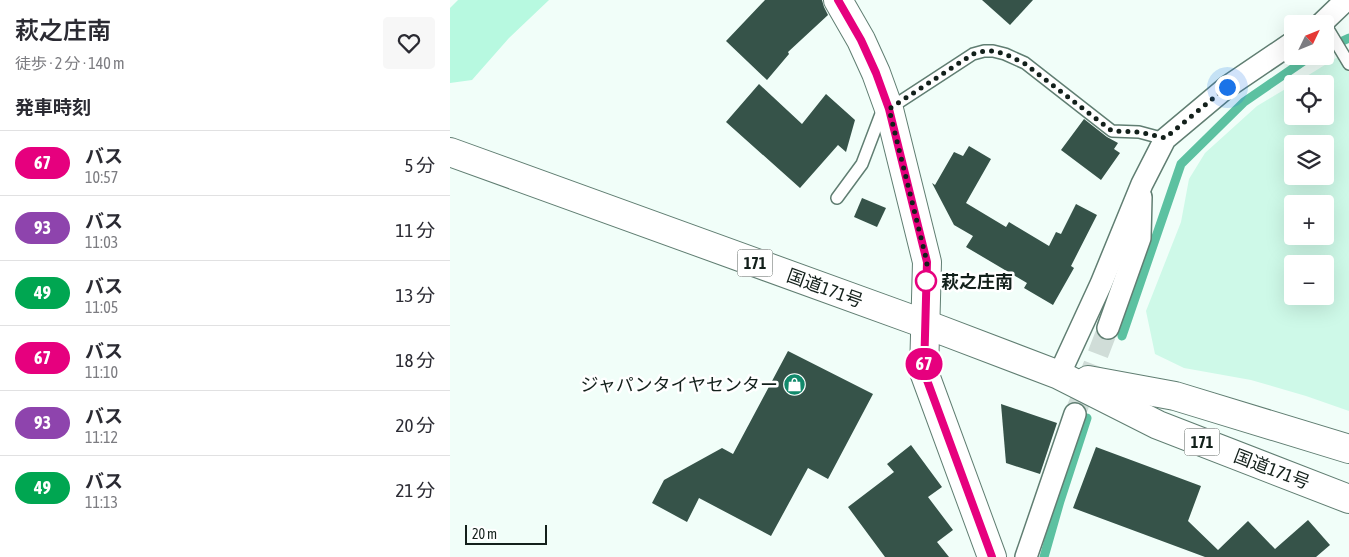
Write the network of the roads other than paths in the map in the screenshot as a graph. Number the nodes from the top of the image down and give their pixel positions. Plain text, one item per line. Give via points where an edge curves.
1 (838, 0) edge
2 (1346, 0) edge
3 (1332, 15) edge
4 (1334, 40) edge
5 (1284, 48) edge
6 (1348, 62) edge
7 (889, 109) junction
8 (1165, 138) junction
9 (450, 152) edge
10 (1142, 184) junction
11 (837, 198) dead end
12 (925, 324) junction
13 (1108, 328) tunnel mouth
14 (1059, 375) junction
15 (1075, 414) tunnel mouth
16 (1349, 449) edge
17 (1349, 499) edge
18 (992, 557) edge
19 (1026, 557) edge

1 - 7 main road via 861,40
2 - 3 street
4 - 6 lane
5 - 8 street via 1227,87
7 - 8 lane via 973,54 993,51 1024,63 1112,131 1139,132
7 - 11 lane via 881,114 862,164
7 - 12 main road via 927,262
8 - 10 street
9 - 12 main road, 国道171号 / 171
10 - 13 street via 1140,238
10 - 14 street
12 - 14 main road, 国道171号 / 171
12 - 18 main road via 924,372
14 - 16 main road, 国道171号 / 171 via 1175,396
14 - 17 main road, 国道171号 / 171 via 1158,425
15 - 19 street

